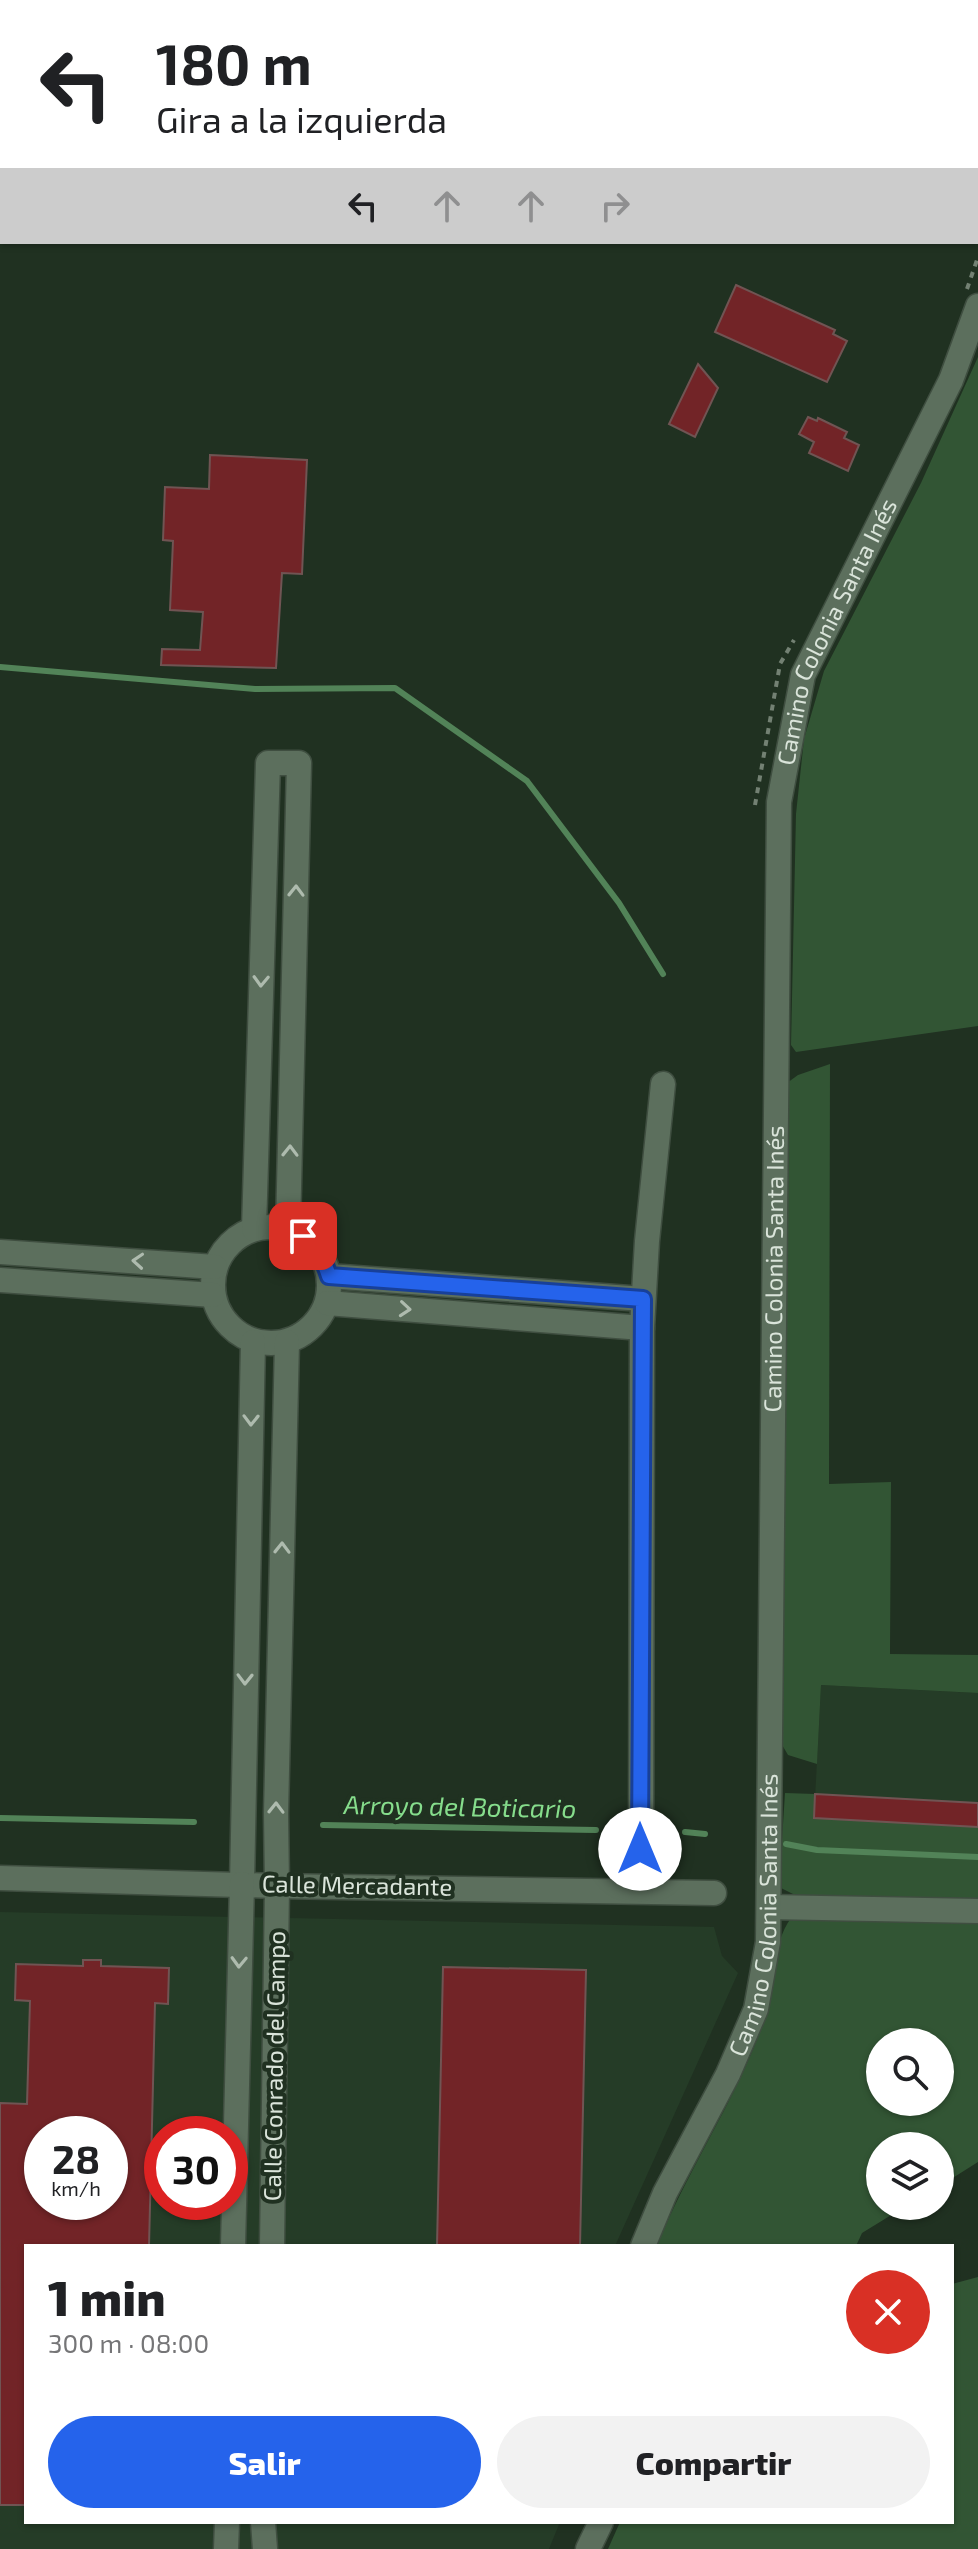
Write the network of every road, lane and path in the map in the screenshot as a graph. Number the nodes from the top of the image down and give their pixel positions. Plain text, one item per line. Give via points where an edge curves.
1 (978, 306) edge
2 (663, 1084) dead end
3 (254, 1229) junction
4 (288, 1229) junction
5 (0, 1252) edge
6 (215, 1267) junction
7 (329, 1276) junction
8 (0, 1280) edge
9 (213, 1295) junction
10 (643, 1299) junction
11 (327, 1303) junction
12 (642, 1328) junction
13 (253, 1342) junction
14 (287, 1342) junction
15 (0, 1878) edge
16 (242, 1884) junction
17 (277, 1886) junction
18 (641, 1890) junction
19 (714, 1893) dead end
20 (769, 1907) junction
21 (978, 1911) edge
22 (233, 2244) edge
23 (272, 2244) edge
24 (644, 2244) edge
25 (227, 2524) edge
26 (263, 2524) edge
27 (600, 2524) edge
28 (226, 2549) edge
29 (265, 2549) edge
30 (588, 2549) edge

1 - 20 street, Camino Colonia Santa Inés via 951,380 803,675 779,802
2 - 10 street
3 - 4 street
4 -> 3 street via 299,763 268,763
3 - 6 street via 230,1243
4 - 7 street via 315,1246
6 -> 5 street
6 - 9 street
7 - 10 street
7 - 11 street
8 - 9 street
9 - 13 street via 227,1324
10 - 12 street
11 -> 12 street
11 - 14 street via 312,1328
12 - 18 street
13 - 14 street
13 -> 16 street, Calle Conrado del Campo
17 -> 14 street, Calle Conrado del Campo
15 - 16 street, Calle Mercadante
16 - 17 street, Calle Mercadante
16 -> 22 street, Calle Conrado del Campo
17 - 18 street, Calle Mercadante
17 - 23 street, Calle Conrado del Campo
18 - 19 street, Calle Mercadante
20 - 21 street
20 - 24 street, Camino Colonia Santa Inés via 756,2009
25 - 28 street
26 - 29 street
27 - 30 street

